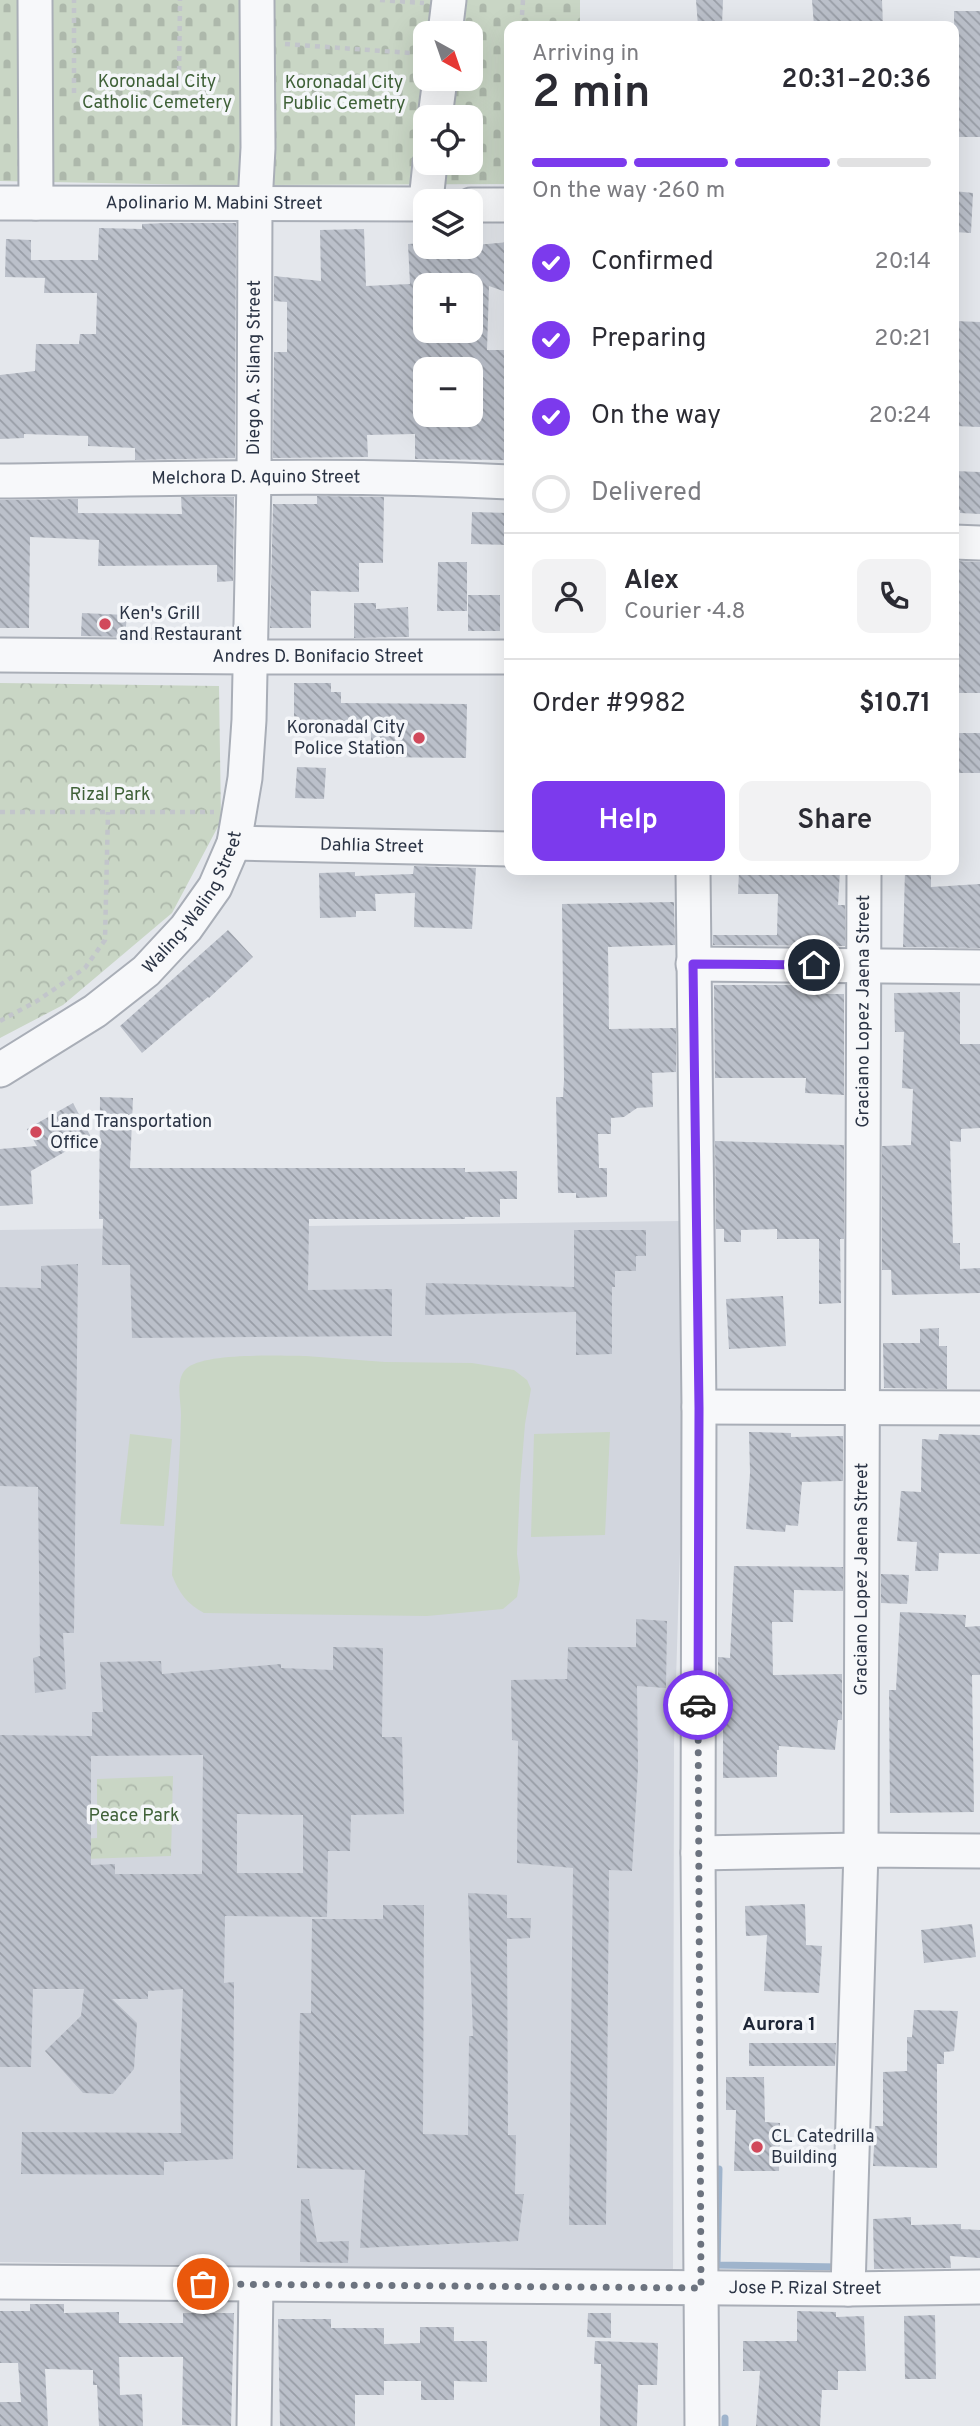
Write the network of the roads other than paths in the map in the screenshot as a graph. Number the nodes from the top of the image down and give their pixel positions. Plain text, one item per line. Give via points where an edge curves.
1 (35, 0) edge
2 (257, 0) edge
3 (272, 0) edge
4 (0, 202) edge
5 (36, 203) junction
6 (413, 203) edge
7 (267, 204) junction
8 (483, 205) edge
9 (504, 205) edge
10 (254, 479) junction
11 (0, 481) edge
12 (504, 482) edge
13 (959, 542) edge
14 (980, 543) edge
15 (0, 655) edge
16 (250, 657) junction
17 (504, 657) edge
18 (237, 828) junction
19 (504, 849) edge
20 (693, 875) edge
21 (864, 875) edge
22 (693, 964) junction
23 (862, 966) junction
24 (980, 967) edge
25 (0, 1070) edge
26 (699, 1408) junction
27 (864, 1408) junction
28 (980, 1408) edge
29 (860, 1850) junction
30 (980, 1851) edge
31 (698, 1853) junction
32 (0, 2282) edge
33 (256, 2285) junction
34 (980, 2287) edge
35 (701, 2288) junction
36 (848, 2289) junction
37 (254, 2426) edge
38 (702, 2426) edge

1 - 5 street
2 - 7 street via 258,148
3 - 7 street
4 - 5 street, Apolinario M. Mabini Street
5 - 7 street, Apolinario M. Mabini Street
6 - 7 street, Apolinario M. Mabini Street
7 - 10 street, Diego A. Silang Street
8 - 9 street
10 - 11 street, Melchora D. Aquino Street
10 - 12 street, Melchora D. Aquino Street
10 - 16 street, Diego A. Silang Street
13 - 14 street
15 - 16 street, Andres D. Bonifacio Street
16 - 17 street, Andres D. Bonifacio Street
16 - 18 street, Waling-Waling Street via 245,778
18 - 19 street, Dahlia Street
18 - 25 street, Waling-Waling Street via 215,887 186,928 146,971 95,1011
20 - 22 street
21 - 23 street, Graciano Lopez Jaena Street
22 - 23 street
22 - 26 street
23 - 24 street
23 - 27 street, Graciano Lopez Jaena Street
26 - 27 street
26 - 31 street
27 - 28 street
27 - 29 street, Graciano Lopez Jaena Street
29 - 30 street
29 - 31 street
29 - 36 street, Graciano Lopez Jaena Street
31 - 35 street
32 - 33 street, Jose P. Rizal Street
33 - 35 street, Jose P. Rizal Street
33 - 37 street
34 - 36 street, Jose P. Rizal Street
35 - 36 street, Jose P. Rizal Street
35 - 38 street

